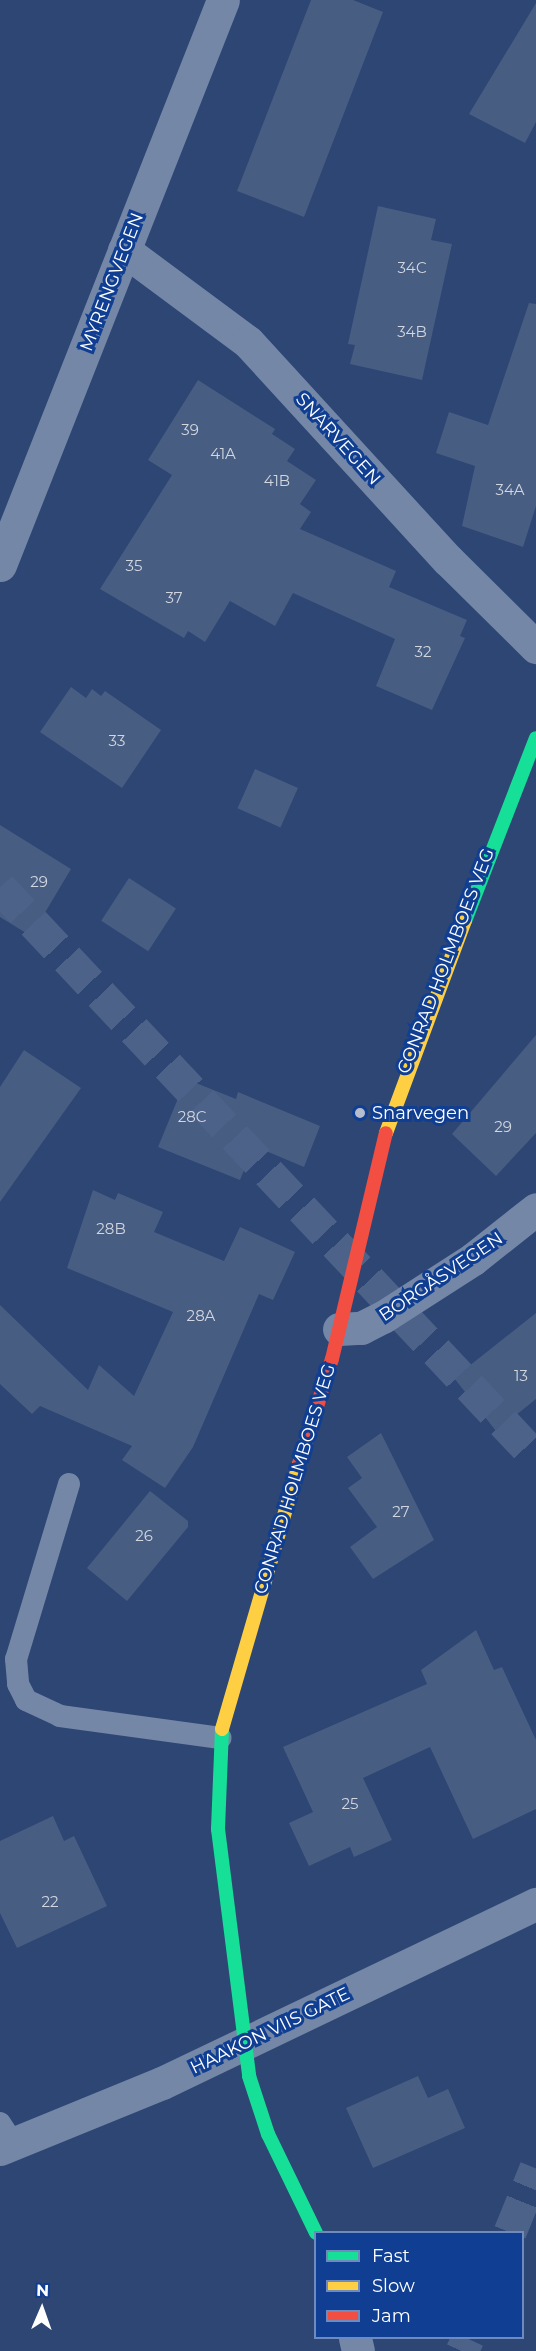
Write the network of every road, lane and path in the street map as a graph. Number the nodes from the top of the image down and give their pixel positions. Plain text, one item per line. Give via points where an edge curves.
1 (224, 0) edge
2 (124, 250) junction
3 (0, 565) edge
4 (536, 647) edge
5 (536, 738) edge
6 (536, 1209) edge
7 (339, 1329) junction
8 (69, 1484) dead end
9 (220, 1738) junction
10 (536, 1904) edge
11 (243, 2044) junction
12 (4, 2139) edge
13 (314, 2231) edge

1 - 2 street, MYRENGVEGEN
2 - 3 street, MYRENGVEGEN
2 - 4 street, SNARVEGEN via 248,342 448,560
5 - 7 street, CONRAD HOLMBOES VEG via 406,1065
6 - 7 street, BORGÅSVEGEN via 473,1259 383,1317 361,1329
7 - 9 street, CONRAD HOLMBOES VEG via 234,1673
8 - 9 lane via 16,1659 18,1684 26,1700 60,1716
9 - 11 street, CONRAD HOLMBOES VEG via 218,1829
10 - 11 street, HAAKON VIIS GATE
11 - 12 street, HAAKON VIIS GATE via 162,2083
11 - 13 street, CONRAD HOLMBOES VEG via 268,2134

